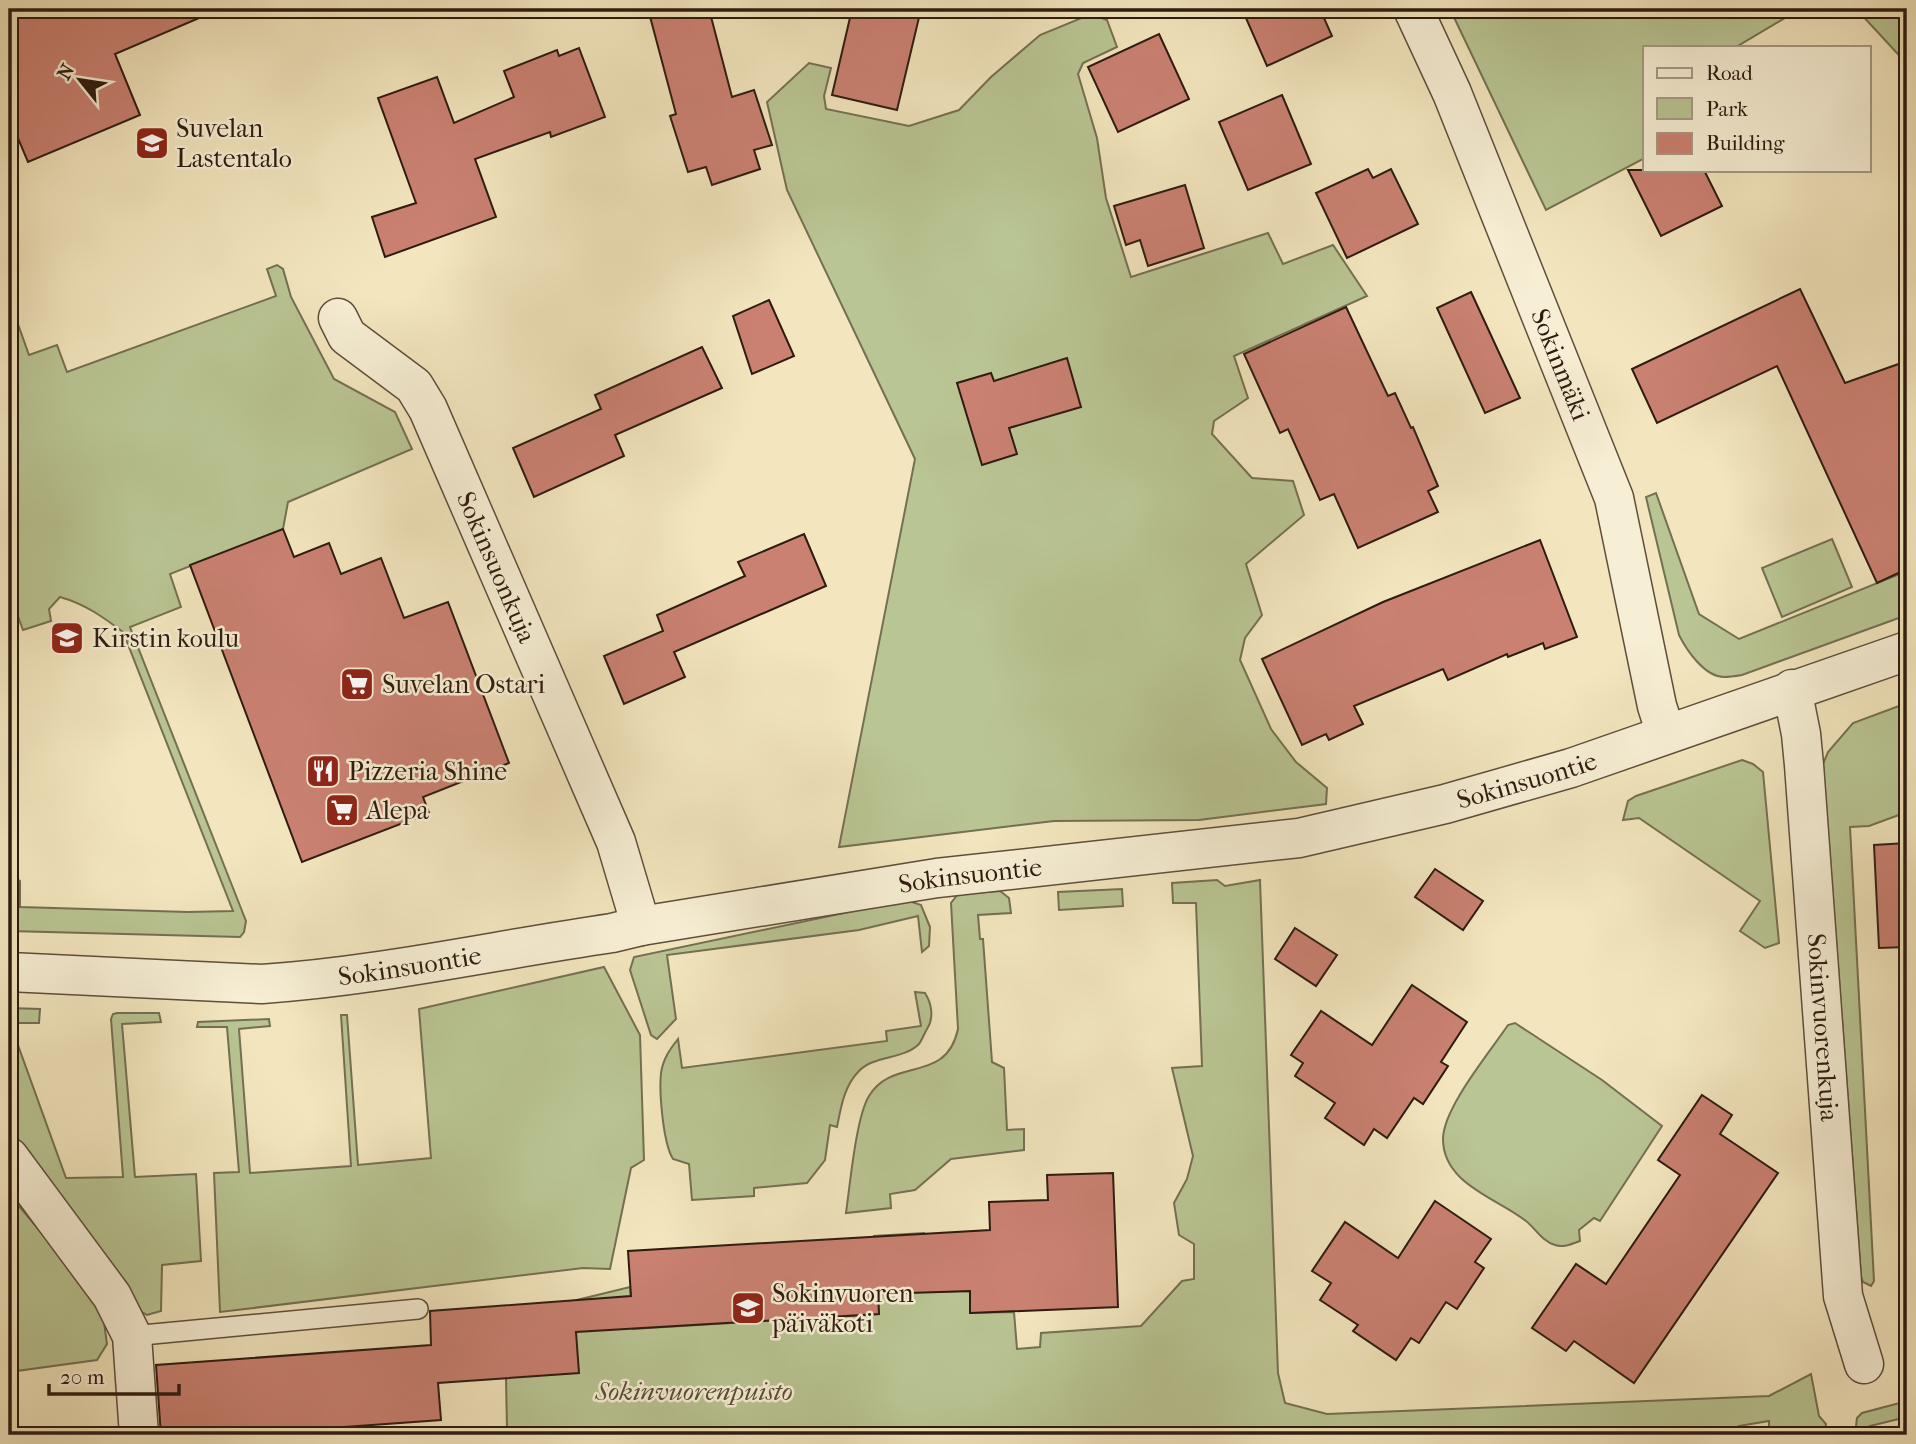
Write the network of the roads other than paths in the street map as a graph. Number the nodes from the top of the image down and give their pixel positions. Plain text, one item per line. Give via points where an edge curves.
1 (1413, 9) edge
2 (338, 318) dead end
3 (1907, 651) edge
4 (1792, 689) junction
5 (1666, 734) junction
6 (641, 926) junction
7 (9, 972) edge
8 (9, 1157) edge
9 (418, 1309) dead end
10 (132, 1336) junction
11 (1864, 1364) dead end
12 (139, 1435) edge

1 - 5 street, Sokinmäki via 1452,93 1614,498
2 - 6 street, Sokinsuonkuja via 347,336 414,386 428,409 616,842
3 - 4 street, Sokinsuontie
4 - 5 street, Sokinsuontie
4 - 11 street, Sokinvuorenkuja via 1803,755 1843,1296
5 - 6 street, Sokinsuontie via 1571,768 1446,804 1298,838 937,878
6 - 7 street, Sokinsuontie via 378,972 292,982
8 - 10 street via 112,1296
9 - 10 lane
10 - 12 street

